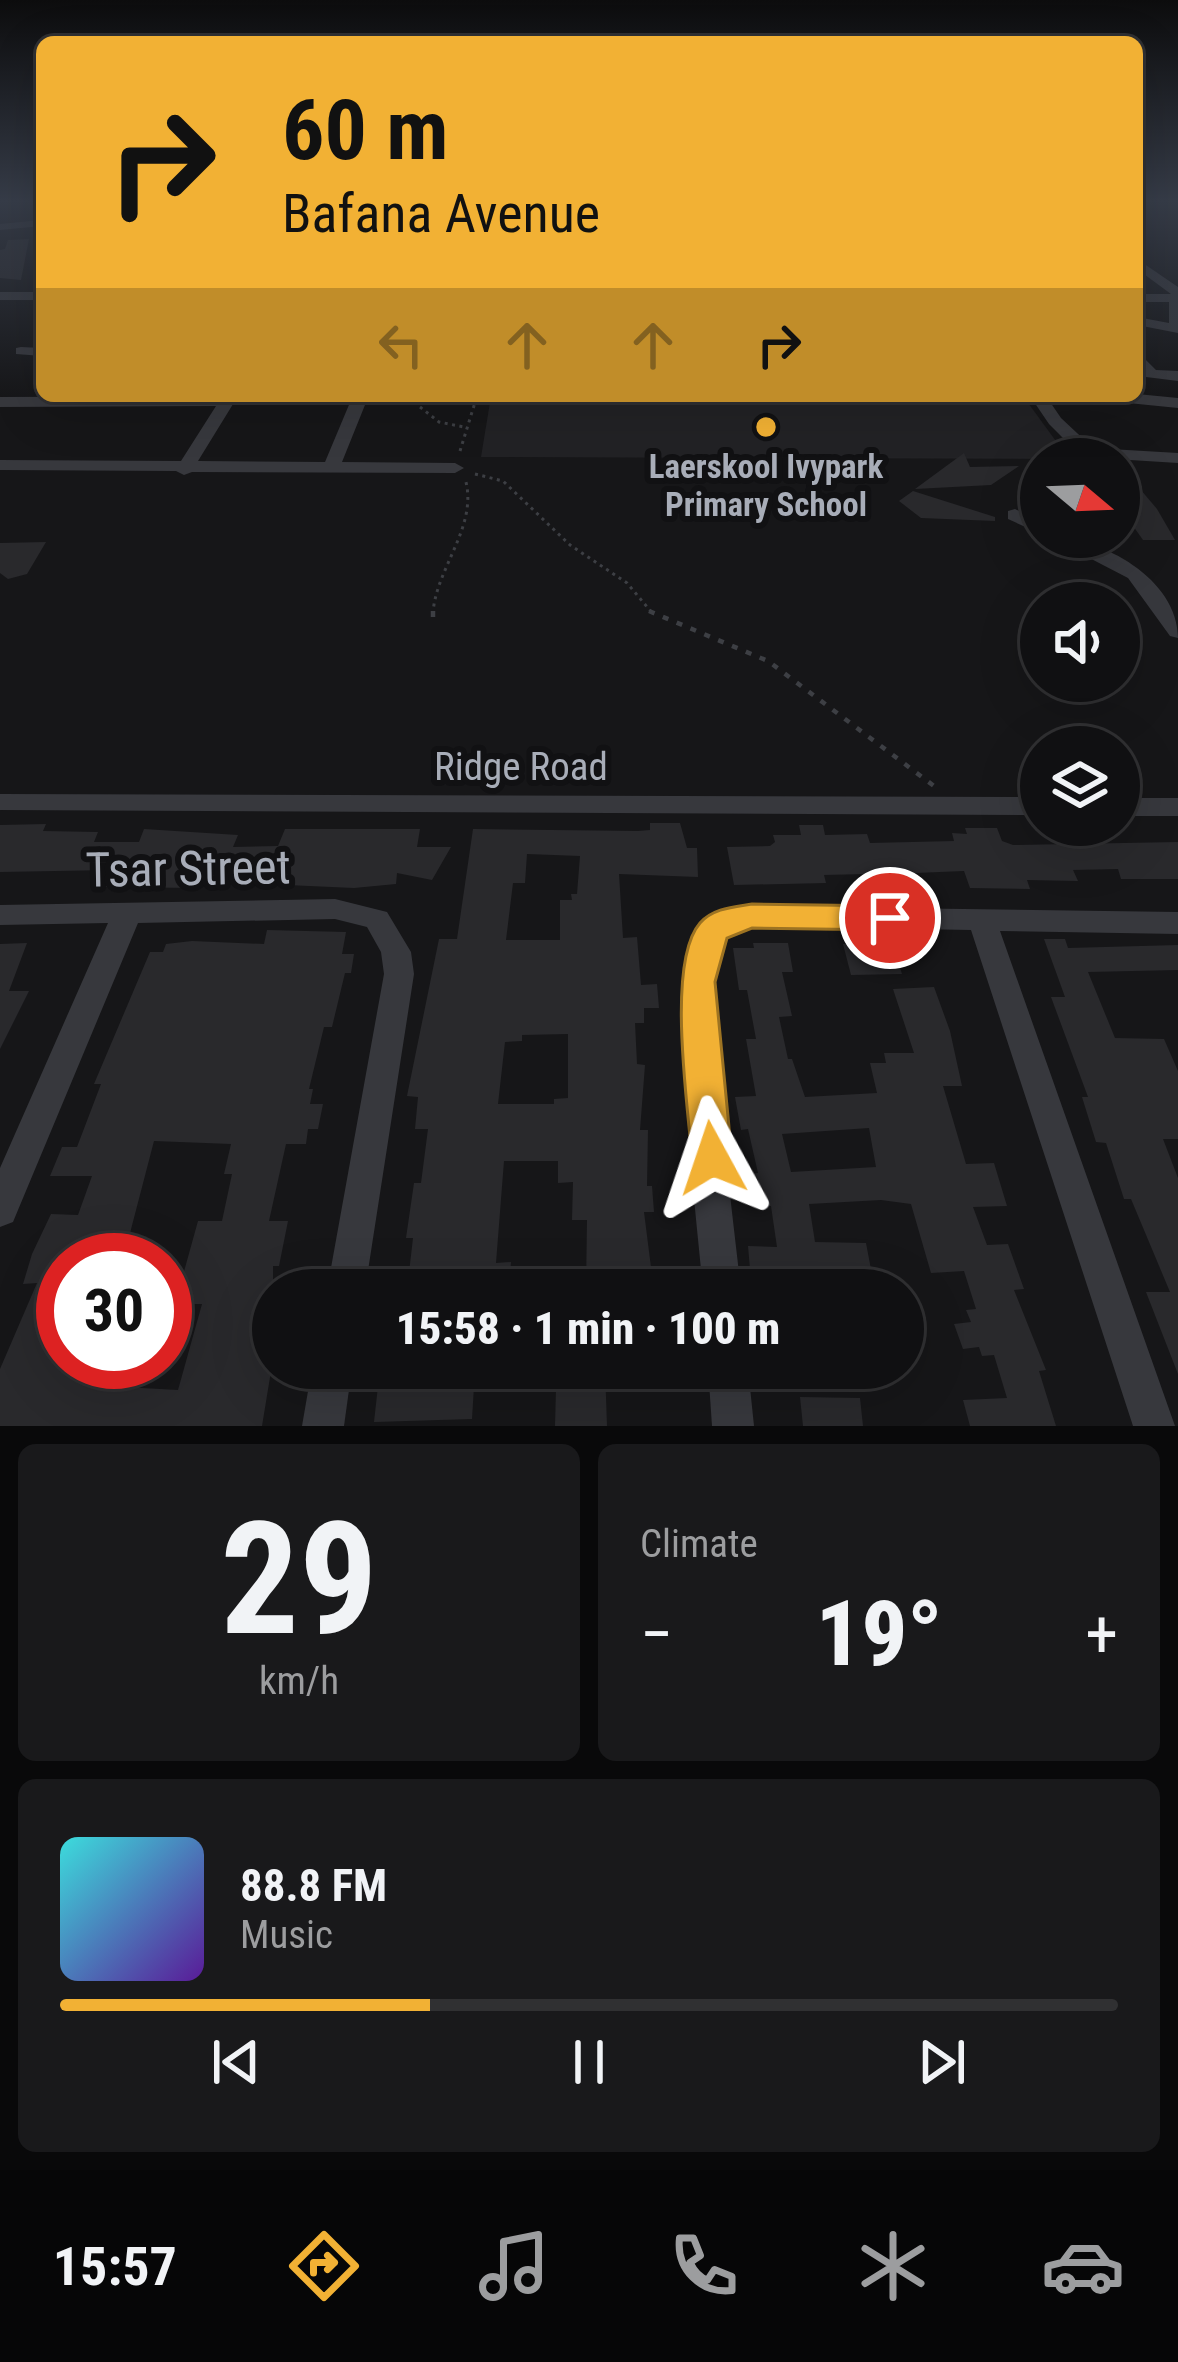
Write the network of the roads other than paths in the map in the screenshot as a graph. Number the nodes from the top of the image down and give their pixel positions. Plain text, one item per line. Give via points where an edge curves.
1 (1144, 269) edge
2 (0, 296) edge
3 (36, 296) edge
4 (1177, 296) edge
5 (1143, 298) edge
6 (1143, 322) edge
7 (21, 352) dead end
8 (36, 352) edge
9 (1144, 362) dead end
10 (1178, 376) edge
11 (36, 400) edge
12 (1143, 400) edge
13 (0, 401) edge
14 (226, 402) edge
15 (358, 402) edge
16 (1043, 402) edge
17 (1178, 403) edge
18 (1178, 458) edge
19 (0, 465) edge
20 (331, 468) junction
21 (455, 468) road end
22 (183, 471) junction
23 (1015, 515) dead end
24 (1020, 518) edge
25 (1102, 558) edge
26 (1178, 631) edge
27 (0, 802) edge
28 (1020, 806) edge
29 (1140, 807) edge
30 (1178, 807) edge
31 (0, 915) edge
32 (126, 916) junction
33 (982, 920) junction
34 (1178, 923) edge
35 (0, 1210) edge
36 (350, 1269) edge
37 (720, 1269) edge
38 (329, 1389) edge
39 (730, 1389) edge
40 (323, 1426) edge
41 (733, 1426) edge
42 (1154, 1426) edge

1 - 4 street
2 - 3 street
4 - 5 street
4 - 6 street via 1176,329
7 - 8 street
9 - 10 street via 1150,374
11 - 13 street
12 - 17 street
14 - 22 street
15 - 20 street
16 - 18 street via 1088,453
19 - 22 street
20 - 21 street
20 - 22 street
23 - 24 street
25 - 26 street via 1135,574
27 - 28 street, Ridge Road
29 - 30 street
31 - 32 street, Tsar Street
32 - 35 street
32 - 36 street, Tsar Street via 335,909 377,919 399,974
33 - 34 street
33 - 37 street via 752,916 712,932 698,982
33 - 42 street
38 - 40 street
39 - 41 street

